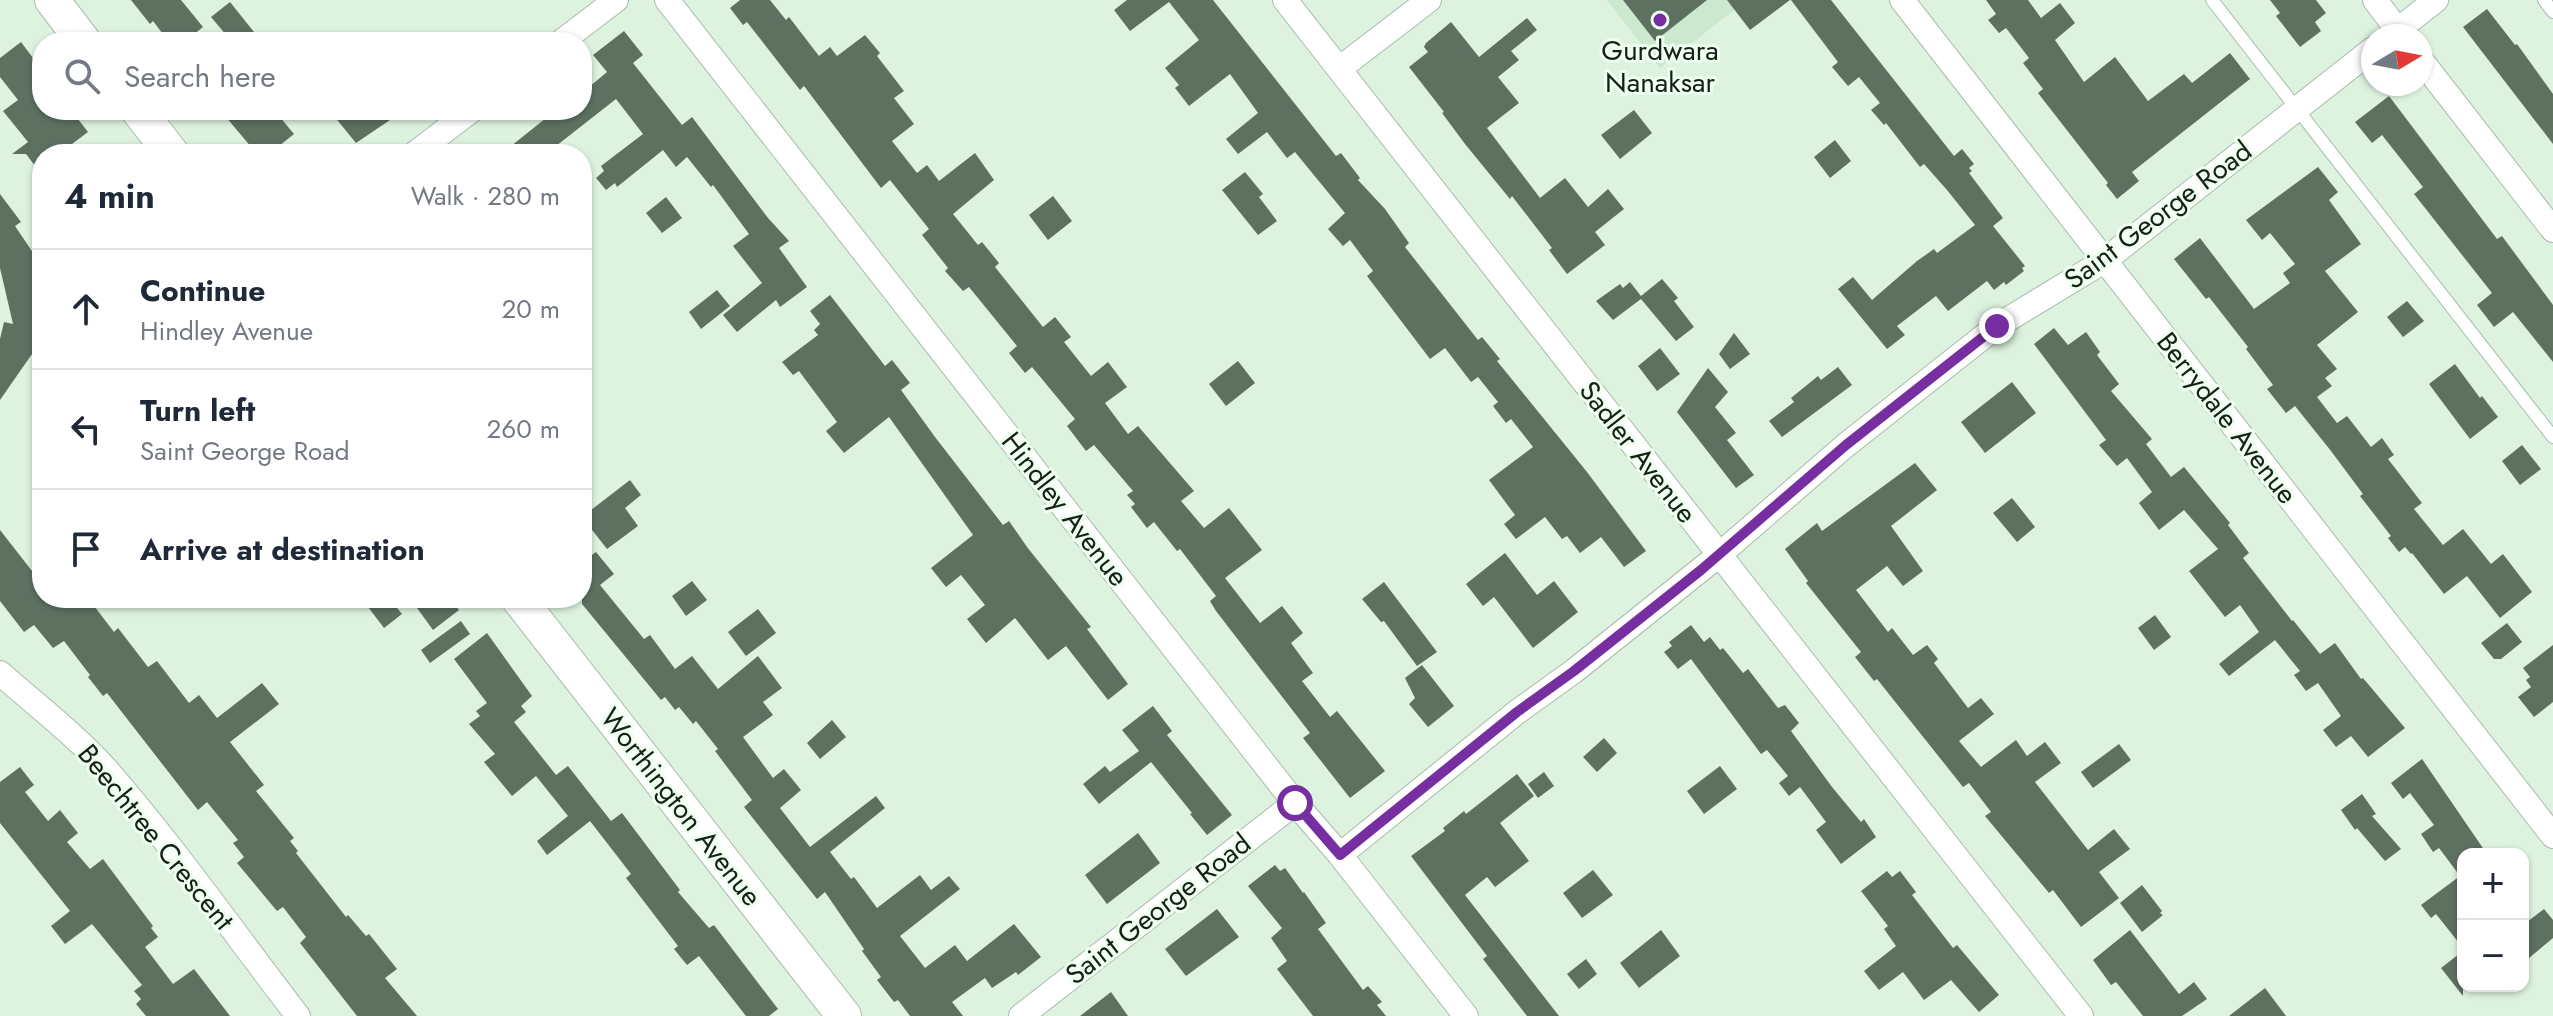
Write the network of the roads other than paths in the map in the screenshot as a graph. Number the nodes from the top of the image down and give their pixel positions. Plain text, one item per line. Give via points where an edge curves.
1 (52, 0) edge
2 (616, 0) edge
3 (667, 0) edge
4 (1285, 0) edge
5 (1429, 0) edge
6 (1902, 0) edge
7 (2212, 0) edge
8 (2375, 0) edge
9 (2436, 0) edge
10 (2544, 0) edge
11 (2553, 12) edge
12 (2391, 24) edge
13 (2408, 24) edge
14 (76, 32) edge
15 (574, 32) edge
16 (2361, 58) edge
17 (1339, 69) junction
18 (2433, 75) edge
19 (2297, 109) junction
20 (146, 120) edge
21 (459, 120) edge
22 (164, 144) edge
23 (427, 144) edge
24 (2553, 230) edge
25 (2104, 261) junction
26 (2553, 437) edge
27 (1719, 555) junction
28 (526, 608) edge
29 (0, 673) edge
30 (1295, 803) junction
31 (2553, 836) edge
32 (1340, 855) junction
33 (298, 1016) edge
34 (844, 1016) edge
35 (1021, 1016) edge
36 (1466, 1016) edge
37 (2081, 1016) edge

1 - 14 street
2 - 15 street
3 - 30 street, Hindley Avenue
4 - 17 street, Sadler Avenue
5 - 17 street
6 - 25 street, Berrydale Avenue
7 - 19 lane
8 - 12 street
9 - 13 street
10 - 11 lane
16 - 19 street, Saint George Road
17 - 27 street, Sadler Avenue
18 - 24 street
19 - 25 street, Saint George Road
19 - 26 lane
20 - 22 street
21 - 23 street
25 - 27 street, Saint George Road via 1997,326 1846,445
25 - 31 street, Berrydale Avenue
27 - 32 street, Saint George Road
27 - 37 street, Sadler Avenue
28 - 34 street, Worthington Avenue
29 - 33 street, Beechtree Crescent via 103,767
30 - 32 street, Hindley Avenue
30 - 35 street, Saint George Road
32 - 36 street, Hindley Avenue

